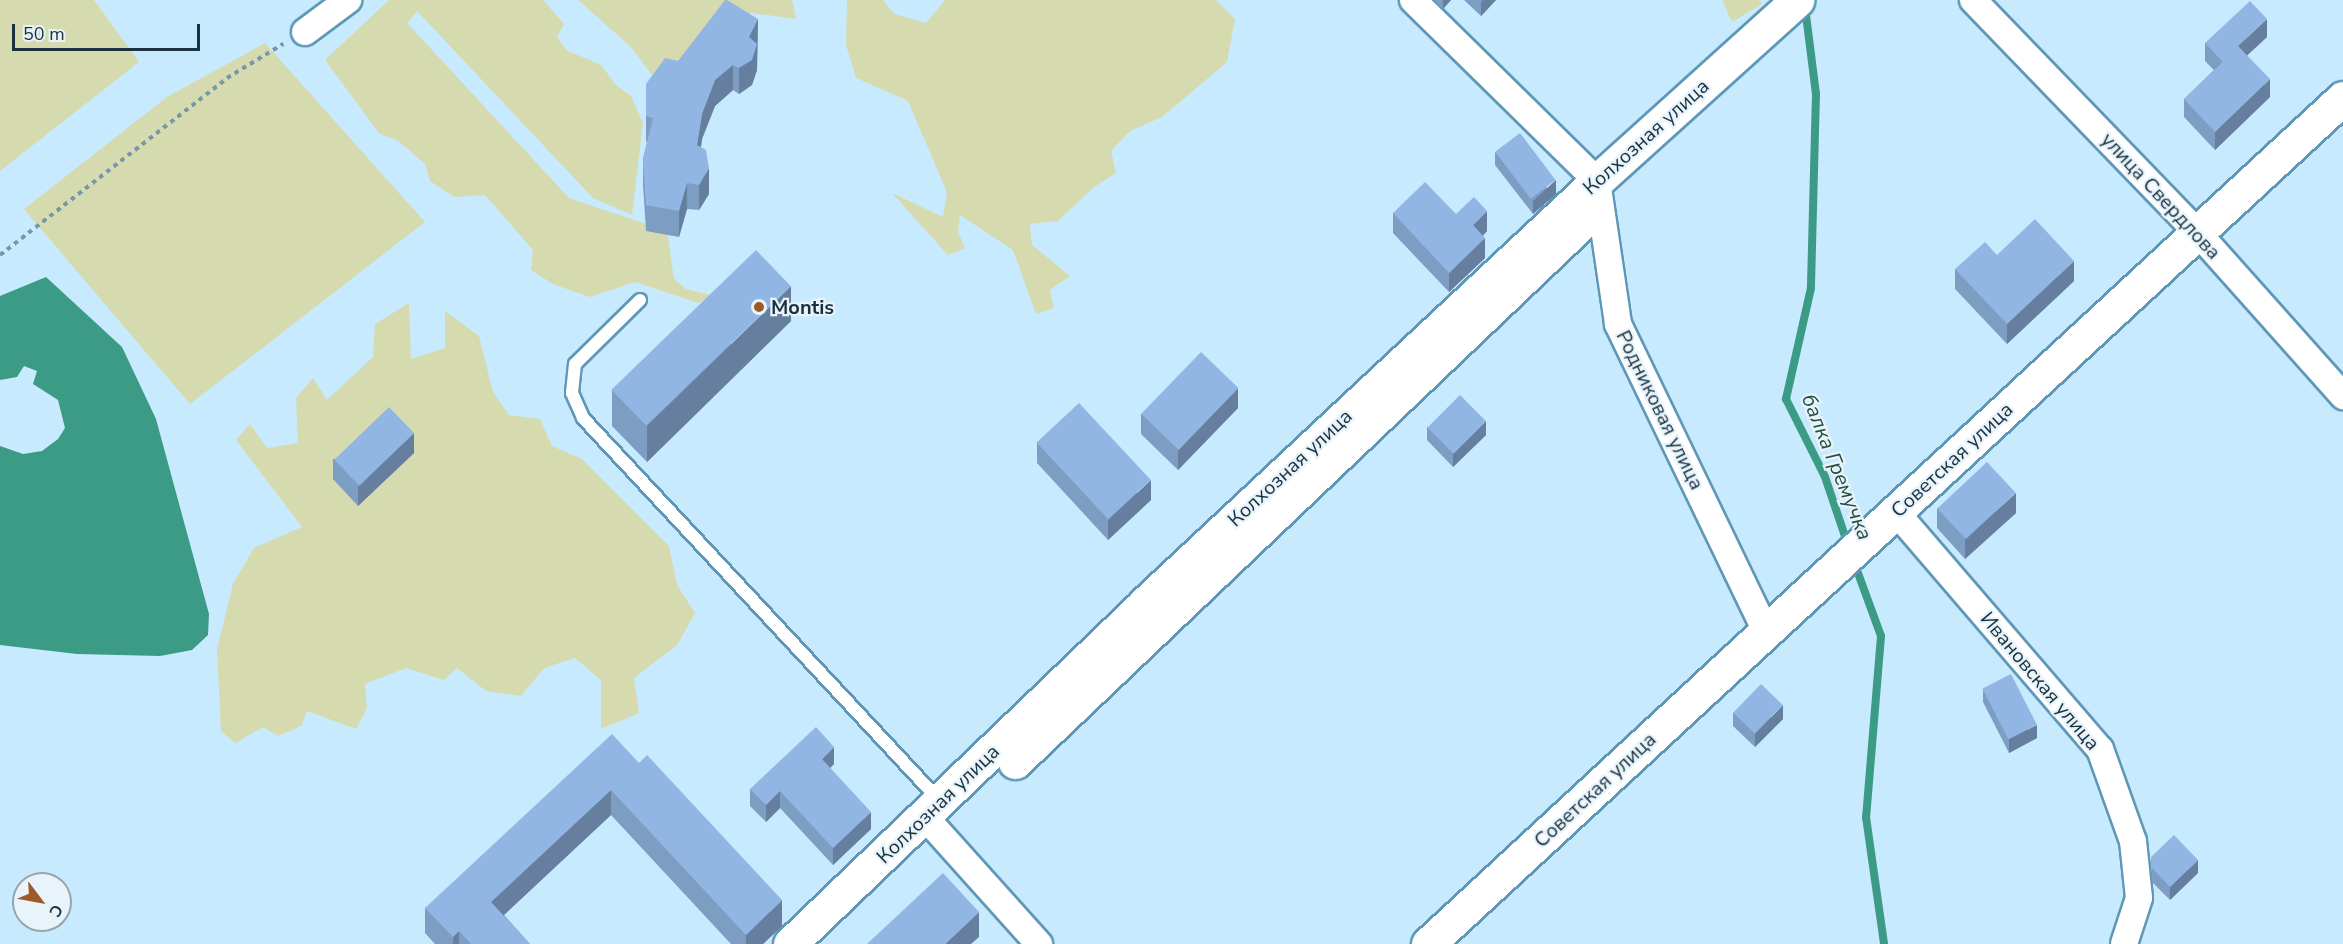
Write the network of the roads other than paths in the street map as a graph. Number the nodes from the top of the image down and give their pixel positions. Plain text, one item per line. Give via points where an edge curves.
1 (348, 0) edge
2 (1413, 0) edge
3 (1973, 0) edge
4 (1792, 4) edge
5 (305, 32) road end
6 (2343, 98) edge
7 (1598, 190) junction
8 (2197, 232) junction
9 (640, 300) dead end
10 (2343, 396) edge
11 (1895, 511) junction
12 (1766, 631) junction
13 (935, 818) junction
14 (790, 944) edge
15 (821, 944) edge
16 (1039, 944) edge
17 (1428, 944) edge
18 (2124, 944) edge

1 - 5 street
2 - 7 street
3 - 8 street, улица Свердлова
4 - 7 street, Колхозная улица
6 - 8 street, Советская улица
7 - 12 street, Родниковая улица via 1618,324
7 - 13 street, Колхозная улица via 1144,604
8 - 10 street, улица Свердлова
8 - 11 street, Советская улица
9 - 13 lane via 575,364 572,393 583,418
11 - 12 street, Советская улица
11 - 18 street, Ивановская улица via 2100,749 2133,842 2139,898
12 - 17 street, Советская улица
13 - 14 street, Колхозная улица
13 - 15 street, Колхозная улица
13 - 16 street

